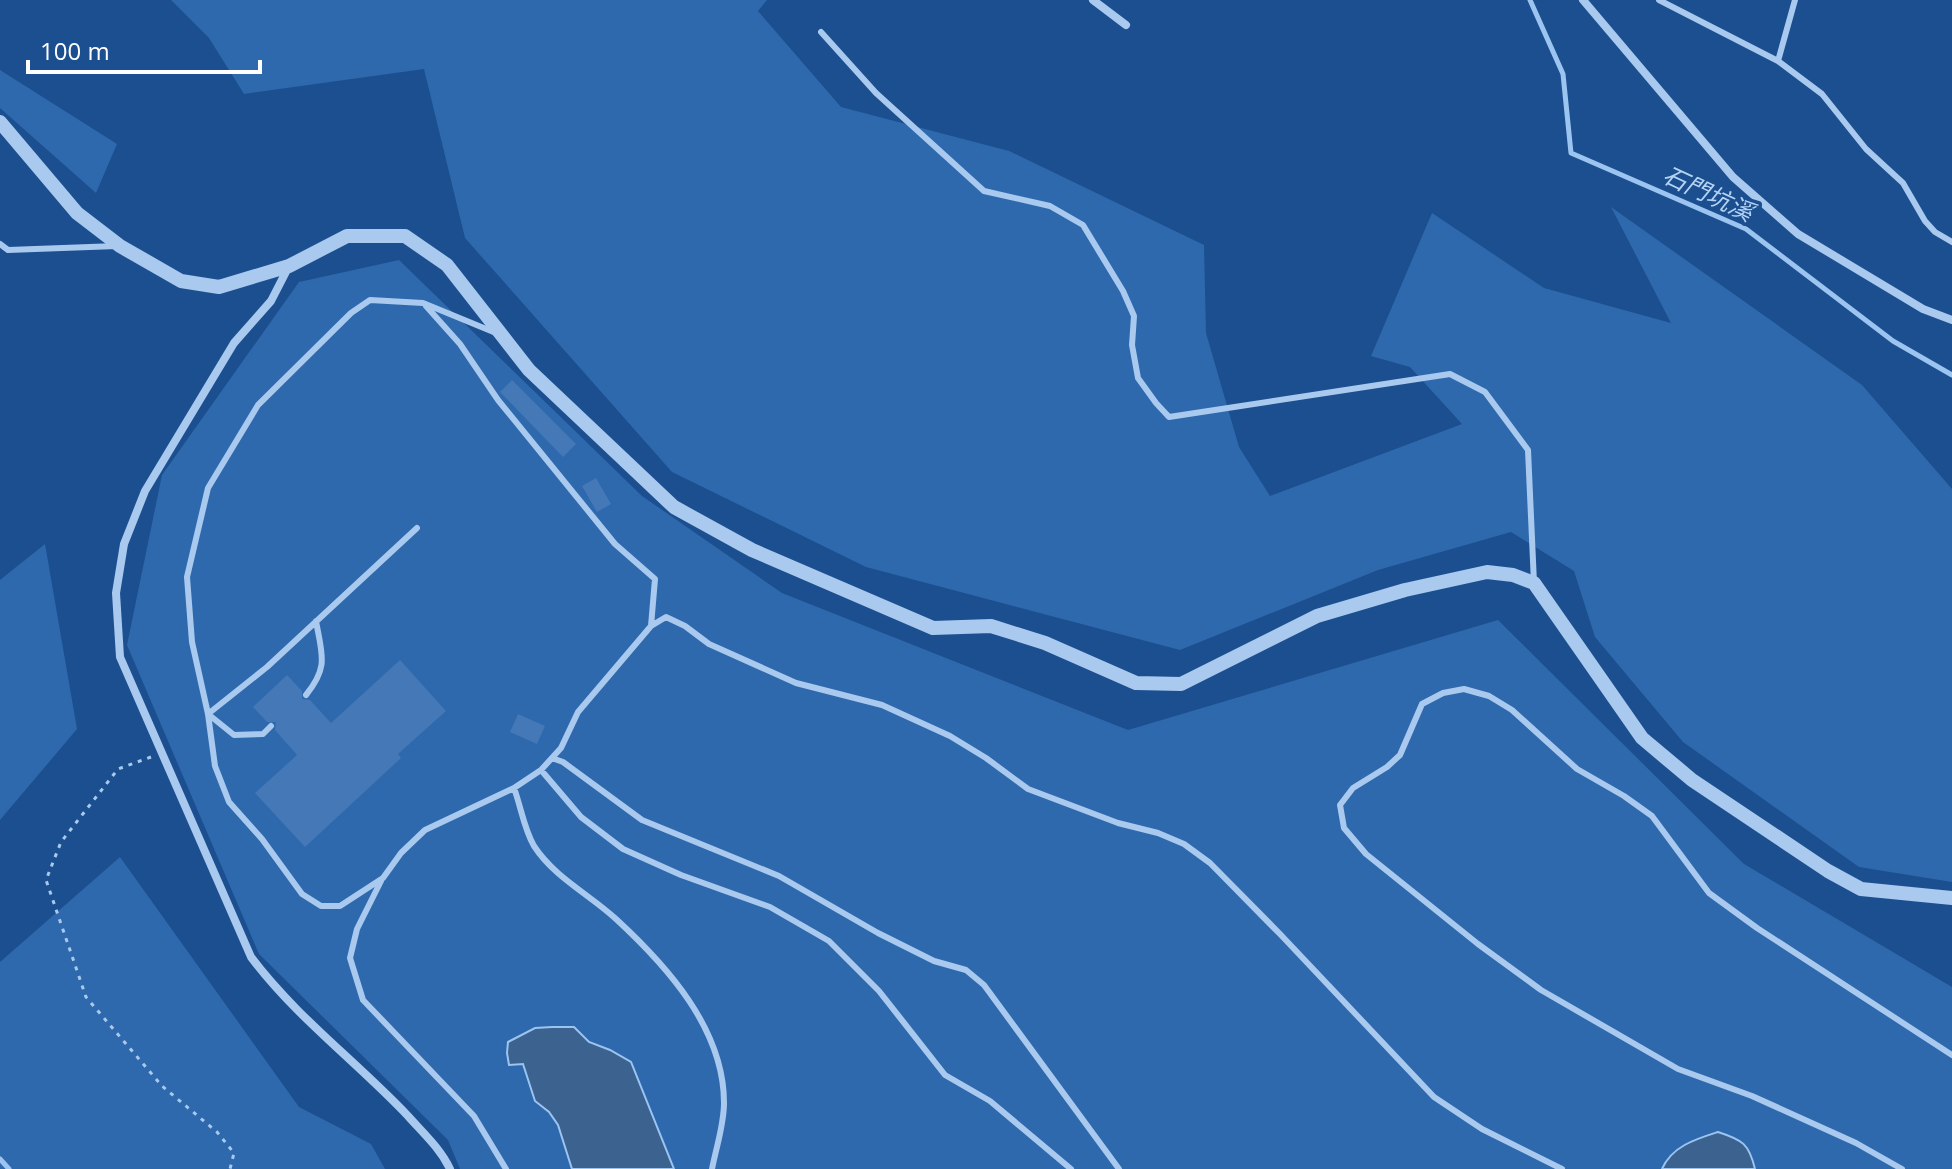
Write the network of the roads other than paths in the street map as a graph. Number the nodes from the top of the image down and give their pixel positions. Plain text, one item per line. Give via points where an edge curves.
1 (1093, 0) edge
2 (1583, 0) edge
3 (1659, 0) edge
4 (1795, 0) edge
5 (1126, 25) dead end
6 (821, 32) dead end
7 (1778, 61) junction
8 (0, 122) edge
9 (1952, 242) edge
10 (0, 244) edge
11 (120, 246) junction
12 (289, 266) junction
13 (423, 303) junction
14 (1952, 320) edge
15 (503, 336) junction
16 (417, 528) dead end
17 (1534, 583) junction
18 (316, 621) junction
19 (651, 626) junction
20 (306, 695) dead end
21 (208, 714) junction
22 (271, 726) dead end
23 (552, 758) junction
24 (541, 770) junction
25 (514, 788) junction
26 (383, 878) junction
27 (1952, 898) edge
28 (1952, 1055) edge
29 (450, 1169) edge
30 (506, 1169) edge
31 (712, 1169) edge
32 (1071, 1169) edge
33 (1119, 1169) edge
34 (1562, 1169) edge
35 (1902, 1169) edge

1 - 5 street
2 - 14 street via 1733,177 1798,234 1923,309
3 - 7 lane
4 - 7 lane
6 - 17 lane via 876,93 984,191 1050,206 1083,225 1134,316 1138,378 1169,417 1450,374 1485,392 1528,450
7 - 9 lane via 1822,94 1866,149 1903,183 1925,221
8 - 11 street via 77,213
10 - 11 lane via 8,250
11 - 12 street via 181,281 219,287
12 - 15 street via 347,236 405,236 447,265
12 - 29 street via 271,301 234,343 153,478 124,544 116,593 120,657 251,957 273,987 389,1096 443,1154
13 - 15 lane
13 - 19 lane via 615,544 655,579
13 - 21 lane via 370,300 351,313 258,405 208,488 187,577 192,642
15 - 17 street via 529,370 674,507 752,550 933,628 991,626 1136,683 1181,684 1317,616 1405,590 1487,572
16 - 18 lane
17 - 27 street via 1642,738 1692,780 1861,889
18 - 20 lane via 320,678
18 - 21 lane
19 - 23 lane via 578,712
19 - 34 lane via 666,617 709,644 796,683 882,705 950,736 1028,789 1184,844 1210,863 1434,1097 1482,1129
21 - 22 lane via 234,735 263,734
21 - 26 lane via 215,766 229,802 302,894 321,906 340,906
23 - 24 lane
23 - 33 lane via 642,820 779,876 878,933 934,961 966,970 984,985
24 - 25 lane
24 - 32 lane via 581,817 623,849 770,907 829,941 879,991 945,1075 990,1101
25 - 26 lane via 425,830
25 - 31 lane via 533,844 550,866 614,917 682,990 703,1025 719,1061 724,1104
26 - 30 lane via 357,929 350,958 363,1000 474,1116
28 - 35 lane via 1709,893 1652,816 1577,769 1489,696 1464,689 1422,704 1400,755 1353,788 1340,805 1344,828 1366,854 1541,990 1678,1069 1752,1096

